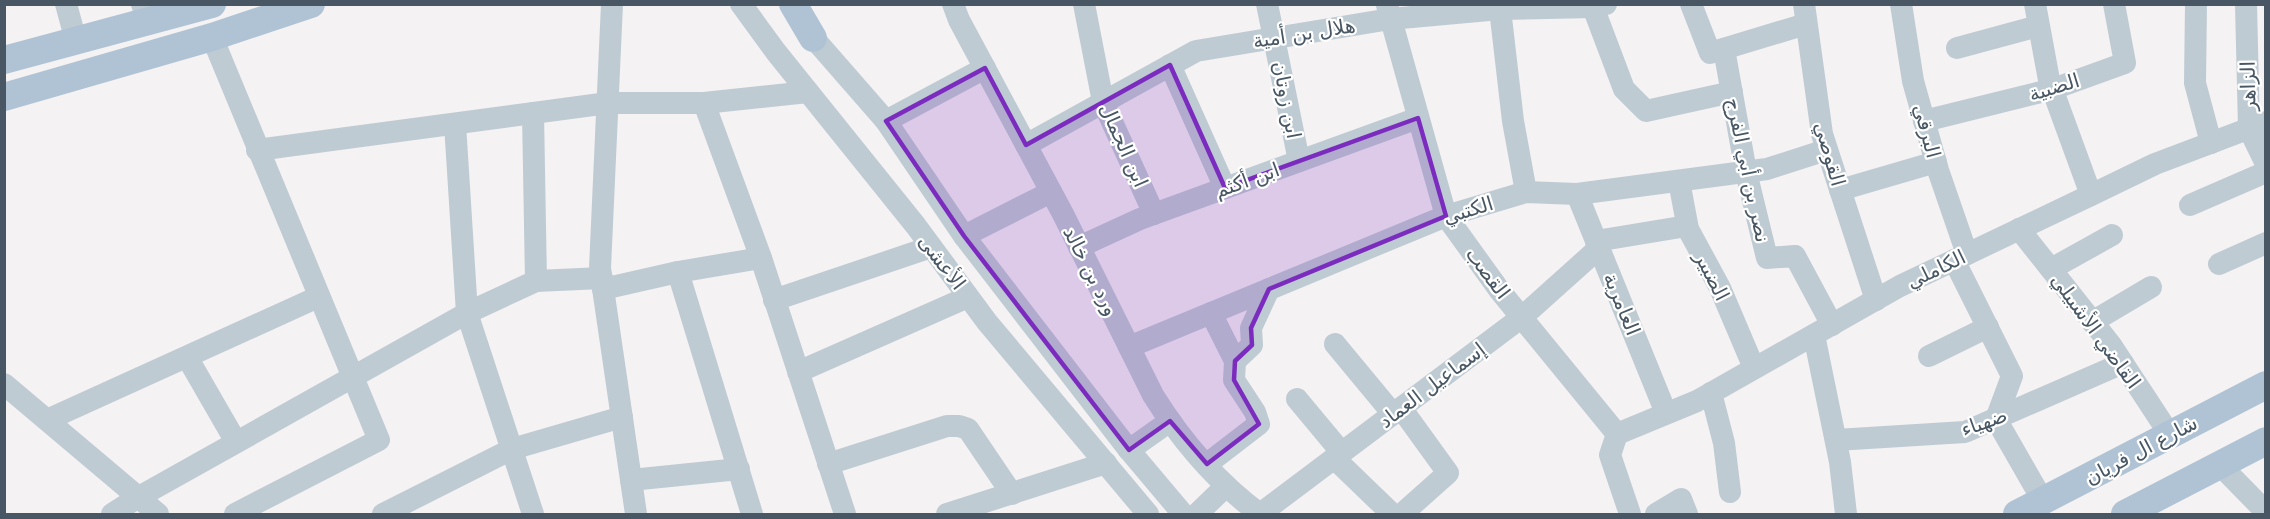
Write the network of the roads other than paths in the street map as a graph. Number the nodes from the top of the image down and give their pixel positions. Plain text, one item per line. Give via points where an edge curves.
1 (66, 4) edge
2 (212, 4) edge
3 (311, 4) edge
4 (612, 4) edge
5 (741, 4) edge
6 (786, 4) edge
7 (793, 4) edge
8 (953, 4) edge
9 (1084, 4) edge
10 (1267, 4) edge
11 (1691, 4) edge
12 (1901, 4) edge
13 (2114, 4) edge
14 (2196, 4) edge
15 (2246, 4) edge
16 (1599, 6) edge
17 (1500, 9) junction
18 (1388, 12) edge
19 (145, 13) edge
20 (1805, 14) edge
21 (2037, 15) edge
22 (212, 37) junction
23 (1274, 38) junction
24 (813, 39) junction
25 (76, 41) junction
26 (1957, 48) dead end
27 (1724, 49) junction
28 (4, 60) edge
29 (1170, 65) junction
30 (985, 68) junction
31 (2053, 89) junction
32 (808, 92) junction
33 (1732, 92) junction
34 (4, 96) edge
35 (1103, 102) junction
36 (608, 103) junction
37 (704, 103) junction
38 (533, 113) junction
39 (1418, 118) junction
40 (886, 121) junction
41 (1924, 121) junction
42 (455, 124) junction
43 (2257, 125) edge
44 (2211, 143) junction
45 (1026, 145) junction
46 (257, 150) junction
47 (1827, 150) junction
48 (1299, 161) junction
49 (1936, 162) junction
50 (2265, 164) edge
51 (1746, 172) junction
52 (2265, 172) edge
53 (1679, 181) junction
54 (1225, 188) junction
55 (1840, 190) junction
56 (1051, 192) junction
57 (1526, 192) junction
58 (1577, 194) junction
59 (2091, 195) junction
60 (2190, 205) dead end
61 (1154, 214) junction
62 (1446, 216) junction
63 (1688, 226) junction
64 (2019, 229) junction
65 (2112, 235) dead end
66 (964, 236) junction
67 (2265, 243) edge
68 (1598, 244) junction
69 (1079, 247) junction
70 (932, 248) junction
71 (1960, 257) junction
72 (761, 258) junction
73 (2219, 264) dead end
74 (2050, 269) junction
75 (678, 272) junction
76 (536, 281) junction
77 (602, 283) junction
78 (2151, 287) dead end
79 (1269, 289) junction
80 (318, 297) junction
81 (968, 297) junction
82 (774, 300) junction
83 (1876, 300) junction
84 (467, 313) junction
85 (1211, 313) junction
86 (1522, 317) junction
87 (2092, 322) junction
88 (1988, 327) junction
89 (1823, 330) junction
90 (1335, 345) dead end
91 (1130, 347) junction
92 (1929, 356) dead end
93 (187, 357) junction
94 (1235, 361) junction
95 (2122, 363) junction
96 (1754, 368) junction
97 (798, 372) junction
98 (352, 378) junction
99 (4, 384) edge
100 (2265, 385) edge
101 (1711, 393) junction
102 (1297, 399) dead end
103 (1397, 411) junction
104 (1666, 413) junction
105 (622, 417) junction
106 (1996, 419) junction
107 (47, 420) junction
108 (1170, 421) junction
109 (1617, 434) junction
110 (2170, 435) junction
111 (1836, 440) junction
112 (2265, 441) edge
113 (236, 442) junction
114 (512, 449) junction
115 (1128, 450) junction
116 (1338, 455) junction
117 (828, 464) junction
118 (1106, 464) junction
119 (1207, 464) junction
120 (2220, 465) junction
121 (739, 469) junction
122 (632, 480) junction
123 (1226, 486) junction
124 (1730, 492) dead end
125 (1012, 494) junction
126 (137, 498) junction
127 (2043, 501) junction
128 (1684, 507) edge
129 (2265, 512) edge
130 (1404, 513) edge
131 (111, 514) edge
132 (158, 514) edge
133 (235, 514) edge
134 (383, 514) edge
135 (534, 514) edge
136 (636, 514) edge
137 (752, 514) edge
138 (845, 514) edge
139 (947, 514) edge
140 (1148, 514) edge
141 (1183, 514) edge
142 (1197, 514) edge
143 (1260, 514) edge
144 (1630, 514) edge
145 (1656, 514) edge
146 (1846, 514) edge
147 (2018, 514) edge
148 (2125, 514) edge

1 - 25 street
2 - 19 main road
3 - 22 main road
4 - 36 street
5 - 32 street, الأعشى
6 - 24 street, الأعشى
7 - 24 main road
8 - 30 street, ورد بن خالد
9 - 35 street, ابن الجمال
10 - 23 street, ابن زوتان
11 - 27 street via 1710,53
12 - 41 street, البرقي via 1913,81
13 - 31 street, الضبية via 2125,63
14 - 44 street via 2194,83
15 - 43 street, الزاهر
16 - 17 street, هلال بن أمية
16 - 33 street via 1624,89 1646,111
17 - 18 street, هلال بن أمية
17 - 57 street
18 - 23 street, هلال بن أمية
18 - 39 street, القصب
19 - 25 main road
20 - 27 street
20 - 47 street, القوصي via 1821,134
21 - 26 street
21 - 31 street
22 - 34 main road
22 - 46 street
23 - 29 street, هلال بن أمية via 1196,51
23 - 48 street, ابن زوتان
24 - 40 street, الأعشى
25 - 28 main road
27 - 33 street, نصر بن أبي الفرج
29 - 35 street, هلال بن أمية
29 - 54 street
30 - 40 street
30 - 45 street, ورد بن خالد
31 - 41 street, الضبية
31 - 59 street
32 - 37 street
32 - 70 street, الأعشى
33 - 51 street, نصر بن أبي الفرج
35 - 45 street, هلال بن أمية
35 - 61 street, ابن الجمال
36 - 37 street
36 - 38 street
36 - 77 street
37 - 72 street
38 - 42 street
38 - 76 street
39 - 48 street, ابن أكثم
39 - 62 street, القصب
40 - 66 street, الأعشى
41 - 49 street, البرقي
42 - 46 street
42 - 84 street
43 - 44 street, الكاملي
43 - 50 street, الزاهر
44 - 59 street, الكاملي
45 - 56 street, ورد بن خالد
46 - 80 street
47 - 51 street, الكتبي
47 - 55 street, القوصي
48 - 54 street, ابن أكثم
49 - 55 street
49 - 71 street, البرقي
51 - 53 street, الكتبي
51 - 89 street, نصر بن أبي الفرج via 1767,258 1796,256
52 - 60 street
53 - 58 street, الكتبي
53 - 63 street, الضبير
54 - 61 street, ابن أكثم
55 - 83 street, القوصي
56 - 66 street
56 - 69 street, ورد بن خالد
57 - 58 street, الكتبي
57 - 62 street, الكتبي
58 - 68 street, العامرية
59 - 64 street, الكاملي
61 - 69 street, ابن أكثم
62 - 79 street, الكتبي
62 - 86 street, القصب
63 - 68 street
63 - 96 street, الضبير
64 - 71 street, الكاملي
64 - 74 street, القاضي الأشبيلي
65 - 74 street
66 - 115 street, الأعشى
67 - 73 street
68 - 86 street, إسماعيل العماد
68 - 104 street, العامرية
69 - 91 street, ورد بن خالد
70 - 81 street, الأعشى
70 - 82 street
71 - 83 street, الكاملي
71 - 88 street, البرقي
72 - 75 street
72 - 82 street
74 - 87 street, القاضي الأشبيلي
75 - 77 street
75 - 121 street
76 - 77 street
76 - 84 street
77 - 105 street
78 - 87 street
79 - 85 street, الكتبي
79 - 94 street via 1251,328 1252,345
80 - 93 street
80 - 98 street
81 - 97 street
81 - 118 street, الأعشى
82 - 97 street
83 - 89 street, الكاملي
84 - 98 street
84 - 114 street
85 - 91 street, الكتبي
85 - 94 street
86 - 103 street, إسماعيل العماد
86 - 109 street, القصب
87 - 95 street, القاضي الأشبيلي
88 - 92 street
88 - 106 street, البرقي via 2012,376
89 - 96 street, الكاملي
89 - 111 street, نصر بن أبي الفرج
90 - 103 street
91 - 108 street, ورد بن خالد
93 - 107 street
93 - 113 street
94 - 119 street via 1234,380 1260,424
95 - 106 street, ضهياء
95 - 110 street, القاضي الأشبيلي
96 - 101 street, الكاملي
97 - 117 street
98 - 113 street
98 - 133 street via 379,440
99 - 107 street
100 - 110 main road, شارع ال فريان
101 - 104 street, الكاملي
101 - 124 street via 1724,442
102 - 116 street
103 - 116 street, إسماعيل العماد
103 - 130 street via 1448,473
104 - 109 street, الكاملي
105 - 114 street
105 - 122 street
106 - 111 street, ضهياء via 1965,432
106 - 127 street
107 - 126 street
108 - 115 street
108 - 119 street, ورد بن خالد
109 - 144 street via 1610,455
110 - 127 main road, شارع ال فريان
111 - 146 street, نصر بن أبي الفرج
112 - 120 main road
113 - 126 street
114 - 134 street
114 - 135 street
115 - 141 street, الأعشى
116 - 130 street
116 - 143 street, إسماعيل العماد
117 - 125 street via 947,426 959,426 968,429
117 - 138 street
118 - 125 street
118 - 140 street, الأعشى
119 - 123 street, ورد بن خالد
120 - 129 street
120 - 148 main road
121 - 122 street
121 - 137 street
122 - 136 street
123 - 142 street
123 - 143 street, ورد بن خالد
125 - 139 street
126 - 131 street
126 - 132 street
127 - 147 main road, شارع ال فريان
128 - 145 street

